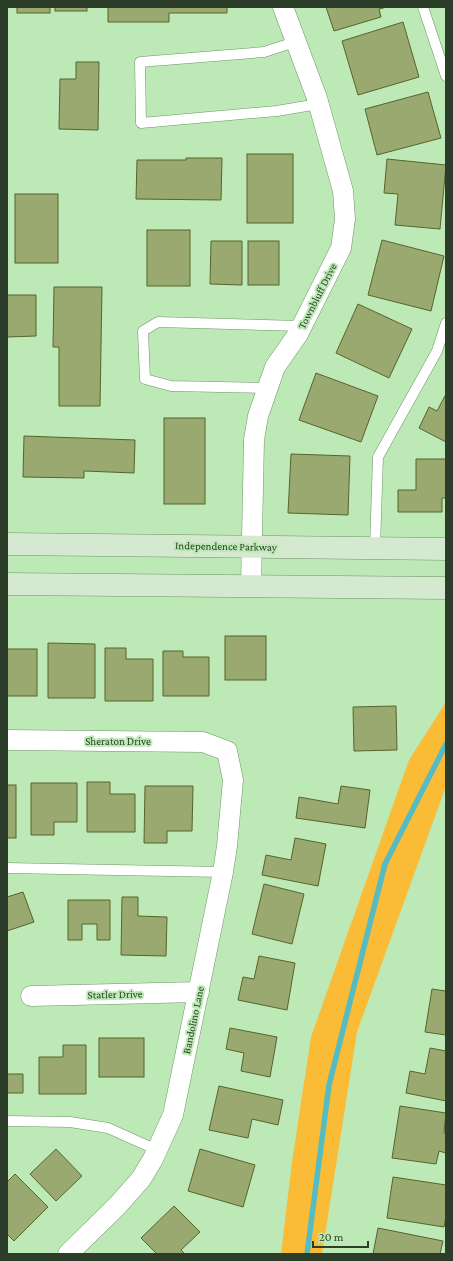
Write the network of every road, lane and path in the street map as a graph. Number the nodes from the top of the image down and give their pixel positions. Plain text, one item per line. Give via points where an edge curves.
1 (283, 7) edge
2 (423, 7) edge
3 (295, 42) junction
4 (446, 76) edge
5 (318, 104) junction
6 (446, 323) edge
7 (302, 326) junction
8 (267, 388) junction
9 (7, 544) edge
10 (252, 546) junction
11 (376, 548) junction
12 (446, 549) edge
13 (7, 584) edge
14 (251, 586) junction
15 (446, 588) edge
16 (7, 740) edge
17 (227, 751) joint
18 (7, 868) edge
19 (223, 872) junction
20 (199, 992) junction
21 (31, 996) dead end
22 (7, 1121) edge
23 (157, 1150) junction
24 (68, 1254) edge

1 - 3 street, Townbluff Drive
2 - 4 lane
3 - 5 street, Townbluff Drive
3 - 5 lane via 264,52 140,62 141,123 277,111
5 - 7 street, Townbluff Drive via 343,191 345,219 341,248
6 - 11 lane via 437,351 378,457
7 - 8 street, Townbluff Drive via 275,367
7 - 8 lane via 158,322 144,331 145,380 171,386
8 - 10 street, Townbluff Drive via 254,440
9 - 10 main road, Independence Parkway
10 - 11 main road, Independence Parkway
10 - 14 street, Townbluff Drive
11 - 12 main road, Independence Parkway
13 - 14 main road
14 - 15 main road
16 - 17 street, Sheraton Drive via 203,742
17 - 19 street, Bandolino Lane via 233,780 228,846
18 - 19 lane
19 - 20 street, Bandolino Lane
20 - 21 street, Statler Drive
20 - 23 street, Bandolino Lane via 173,1115
22 - 23 lane via 70,1122 108,1128
23 - 24 street, Bandolino Lane via 141,1179

